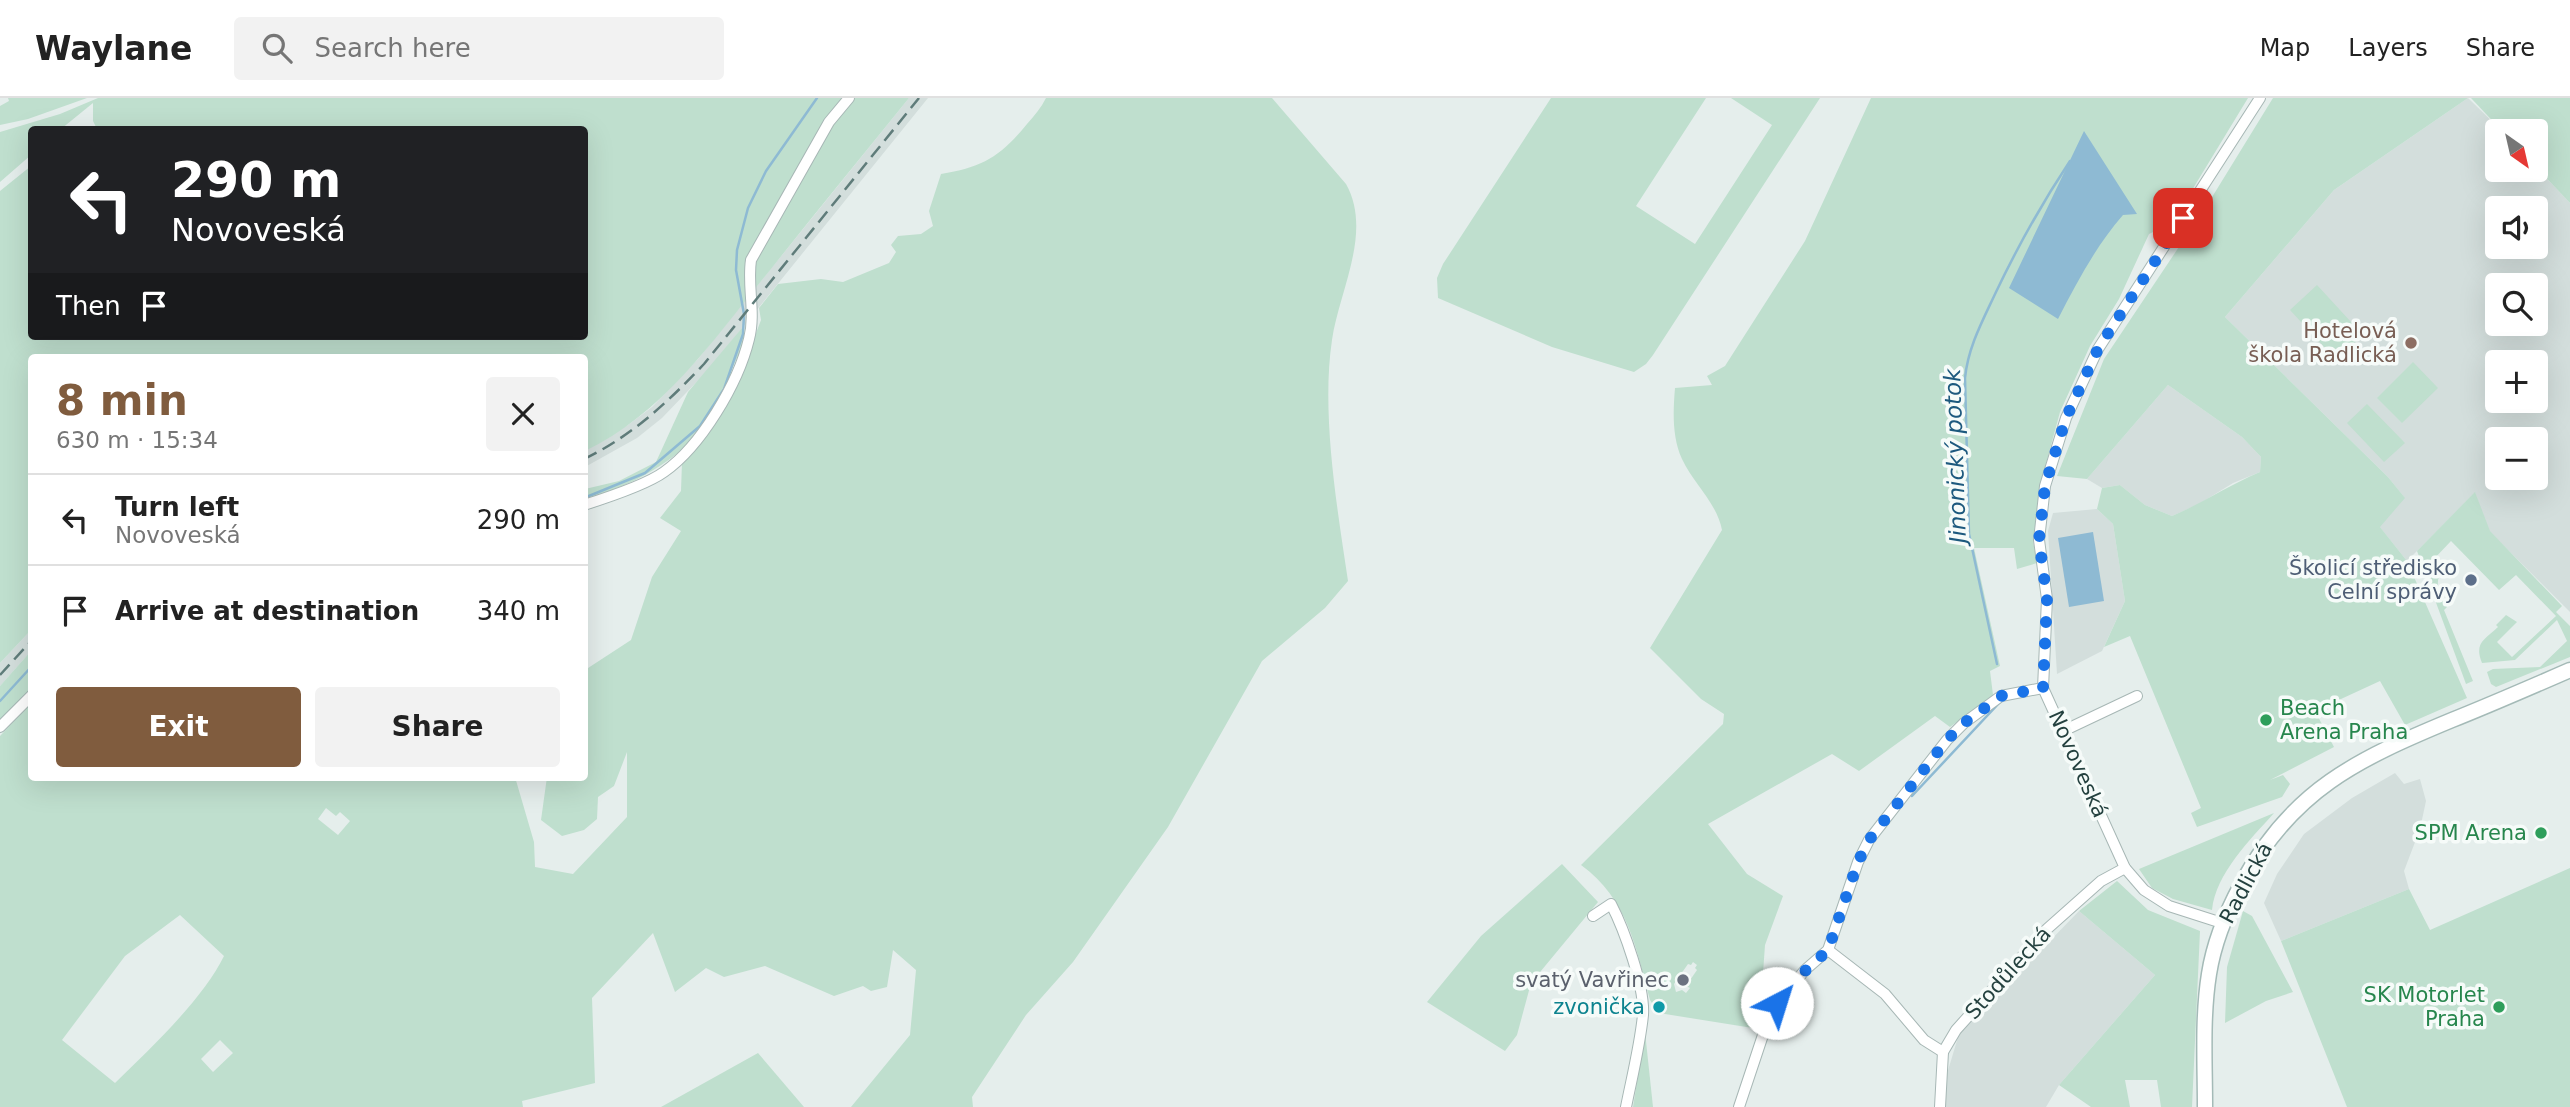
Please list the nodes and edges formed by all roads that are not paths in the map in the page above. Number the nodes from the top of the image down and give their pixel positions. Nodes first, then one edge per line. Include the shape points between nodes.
1 (849, 98) edge
2 (2260, 98) edge
3 (588, 504) edge
4 (2570, 670) edge
5 (2043, 688) junction
6 (2137, 696) dead end
7 (28, 699) edge
8 (0, 727) edge
9 (2063, 731) junction
10 (2125, 868) junction
11 (1593, 916) dead end
12 (2222, 923) junction
13 (1828, 950) junction
14 (1943, 1052) junction
15 (1626, 1107) edge
16 (1739, 1107) edge
17 (1940, 1107) edge
18 (2205, 1107) edge

1 - 3 street via 829,122 751,260 749,340 705,431 662,474
2 - 5 street, Novoveská via 2098,349 2066,418 2045,486 2039,540 2047,599
4 - 12 main road, Radlická via 2398,743 2318,788 2279,826 2255,858
5 - 9 street, Novoveská
5 - 13 street via 2001,696 1947,740 1869,840
6 - 9 street
7 - 8 street
9 - 10 street, Novoveská
10 - 12 street, Novoveská via 2144,890 2169,906
10 - 14 street, Stodůlecká via 2101,881 2047,929 1956,1030
11 - 15 street via 1611,904 1628,945 1643,1012
12 - 18 main road, Radlická via 2208,983
13 - 14 street via 1885,994 1924,1040
13 - 16 street via 1777,1003
14 - 17 street

